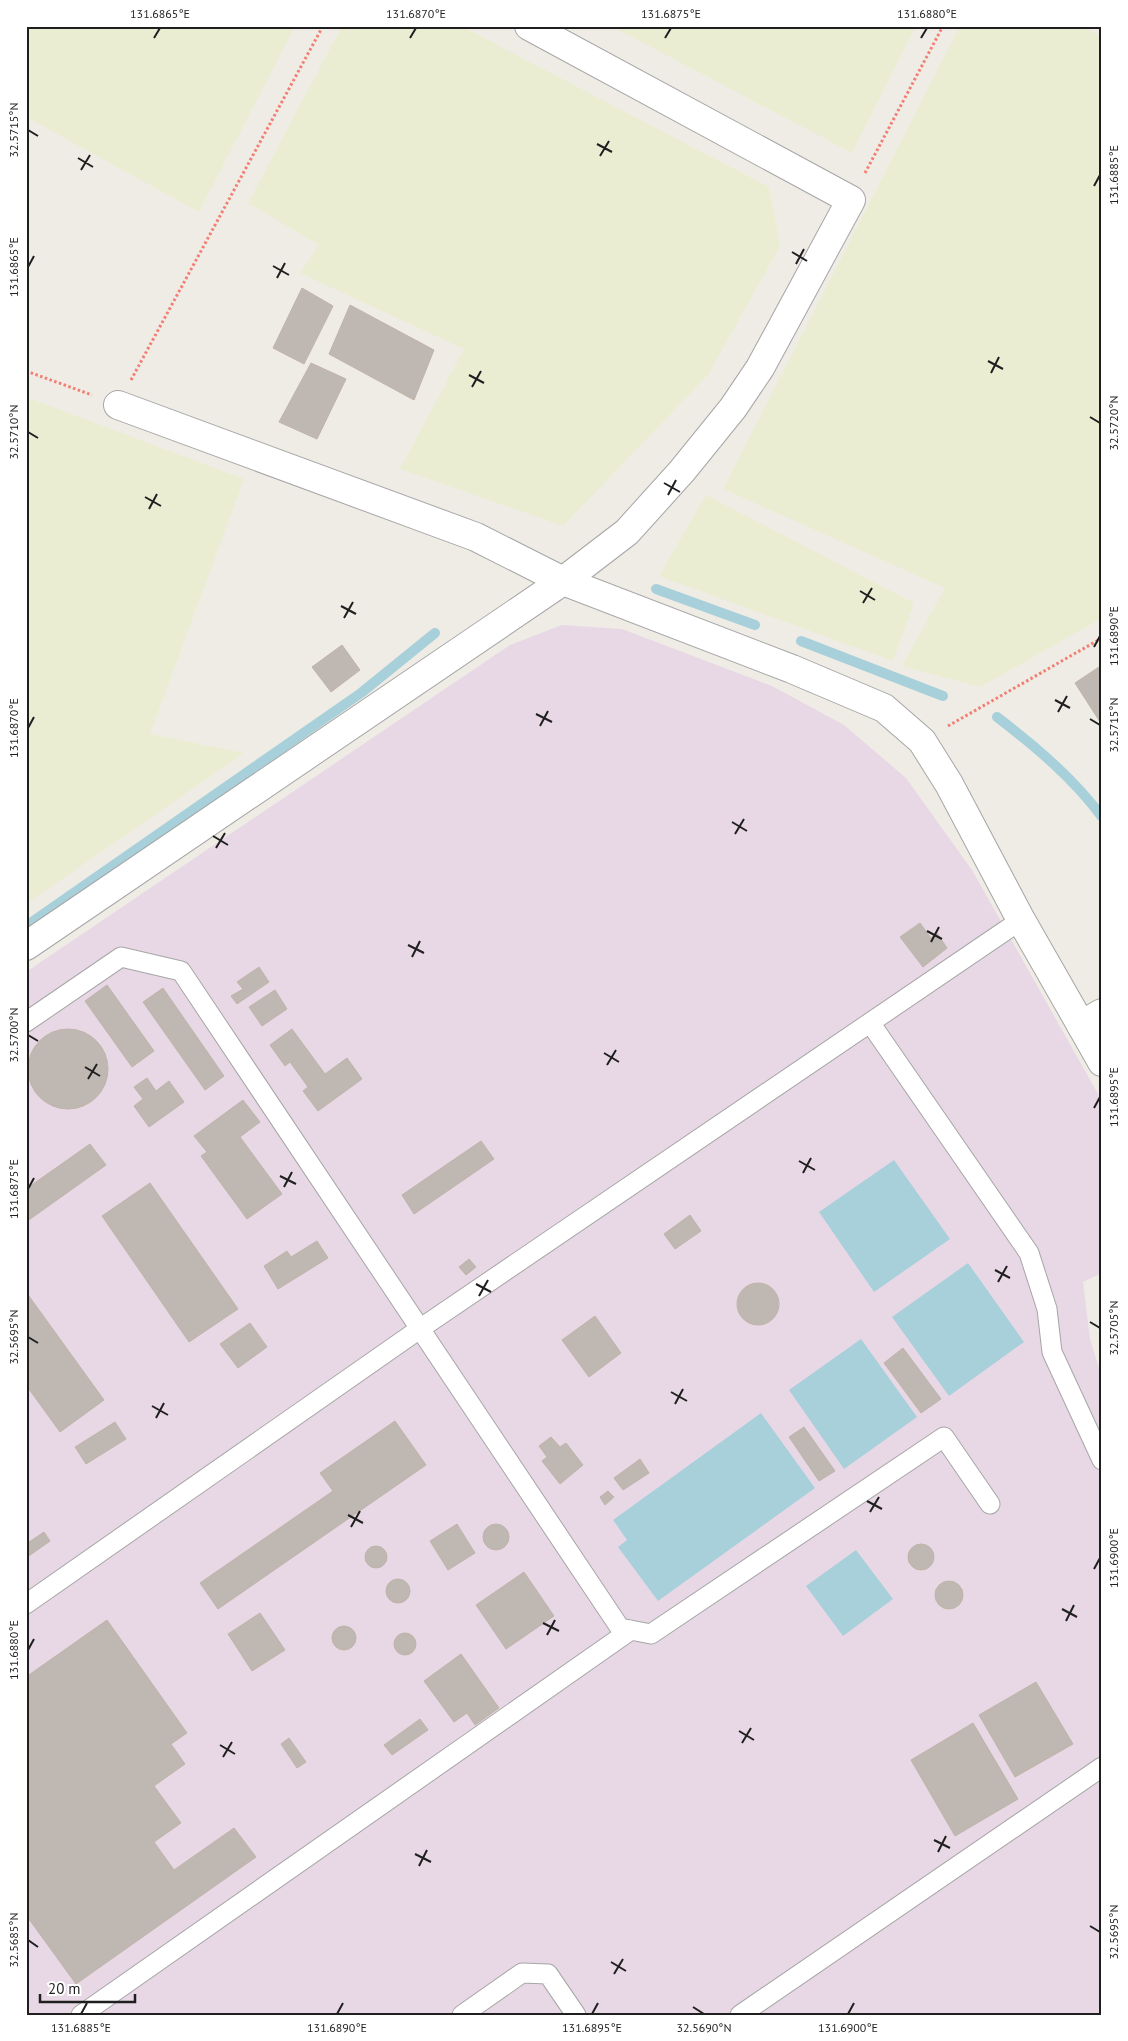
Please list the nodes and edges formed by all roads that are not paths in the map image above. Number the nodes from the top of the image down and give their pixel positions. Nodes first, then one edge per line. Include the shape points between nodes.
1 (529, 26) edge
2 (118, 405) road end
3 (563, 581) junction
4 (1021, 920) junction
5 (26, 946) edge
6 (26, 1022) edge
7 (871, 1024) junction
8 (1095, 1026) edge
9 (1102, 1062) edge
10 (421, 1328) junction
11 (1102, 1460) edge
12 (990, 1504) dead end
13 (26, 1604) edge
14 (631, 1630) junction
15 (1102, 1767) edge
16 (81, 2015) edge
17 (462, 2015) edge
18 (576, 2015) edge
19 (740, 2015) edge

1 - 3 street via 851,200 760,368 733,408 627,532
2 - 3 street via 476,537
3 - 4 street via 884,708 922,741 949,784
3 - 5 street
4 - 7 lane
4 - 8 street
6 - 10 lane via 121,958 181,971
7 - 10 lane
7 - 11 lane via 1029,1253 1047,1309 1052,1352
8 - 9 street
10 - 13 lane
10 - 14 lane via 620,1628
12 - 14 lane via 944,1437 651,1634
14 - 16 lane
15 - 19 lane
17 - 18 lane via 522,1973 548,1974

